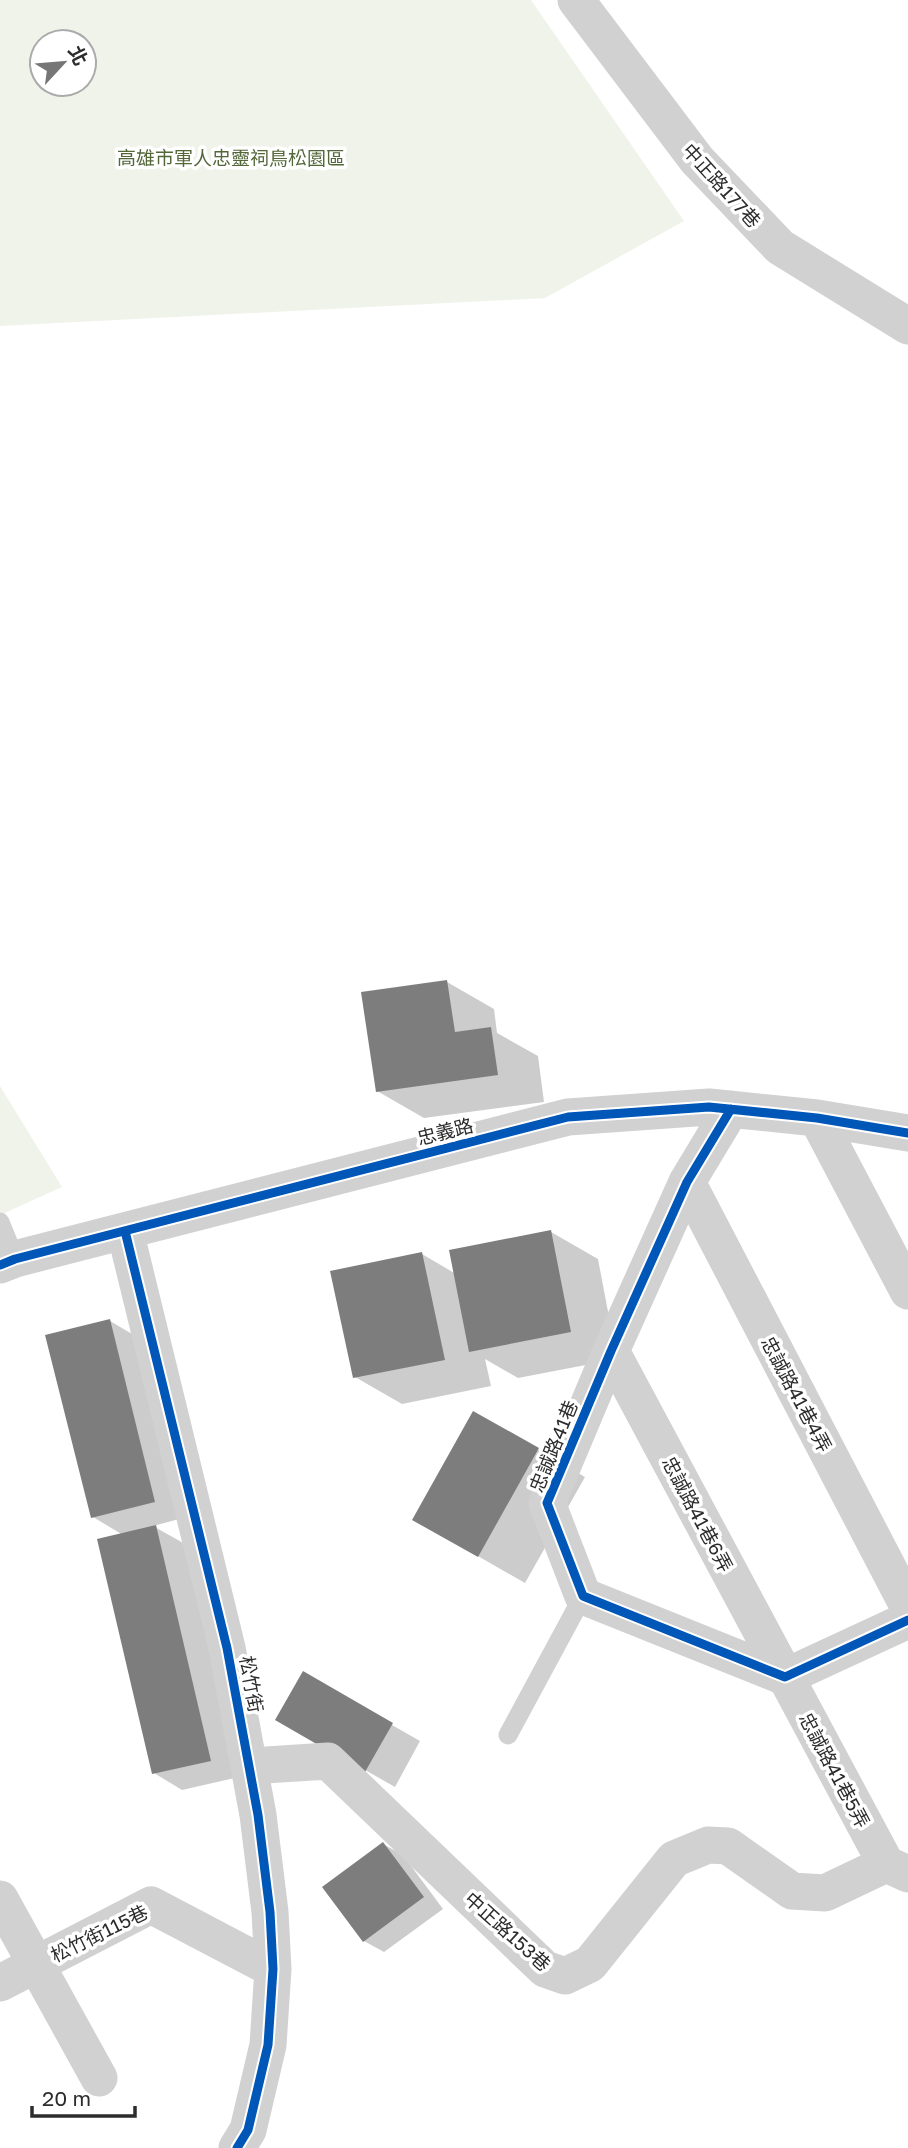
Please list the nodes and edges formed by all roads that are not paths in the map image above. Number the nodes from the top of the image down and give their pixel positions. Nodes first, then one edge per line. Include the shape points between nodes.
1 (576, 0) edge
2 (908, 326) edge
3 (731, 1108) junction
4 (817, 1118) junction
5 (908, 1133) edge
6 (687, 1182) junction
7 (0, 1222) edge
8 (125, 1231) junction
9 (7, 1262) edge
10 (908, 1291) edge
11 (611, 1351) junction
12 (583, 1596) junction
13 (908, 1606) edge
14 (908, 1620) edge
15 (785, 1677) junction
16 (508, 1735) dead end
17 (249, 1766) junction
18 (897, 1869) edge
19 (0, 1899) edge
20 (36, 1964) junction
21 (273, 1969) junction
22 (0, 1983) edge
23 (99, 2078) dead end
24 (237, 2148) edge

1 - 2 street, 中正路177巷 via 697,160 779,247
3 - 4 street, 忠義路
3 - 6 street, 忠誠路41巷
3 - 8 street, 忠義路 via 569,1117
4 - 5 street, 忠義路
4 - 10 street
6 - 11 street, 忠誠路41巷
6 - 13 street, 忠誠路41巷4弄
7 - 9 lane
8 - 9 street, 忠義路
8 - 17 street, 松竹街 via 227,1648
11 - 12 street, 忠誠路41巷 via 547,1503
11 - 15 street, 忠誠路41巷6弄
12 - 15 street
12 - 16 lane
14 - 15 street
15 - 18 street, 忠誠路41巷5弄
17 - 18 street, 中正路153巷 via 328,1761 545,1969 565,1976 590,1964 674,1859 709,1845 728,1846 792,1891 825,1893
17 - 21 street, 松竹街 via 270,1912
19 - 20 street, 松竹街115巷
20 - 21 street, 松竹街115巷 via 151,1905
20 - 22 street, 松竹街115巷
20 - 23 street, 松竹街115巷
21 - 24 street, 松竹街 via 268,2045 248,2130

